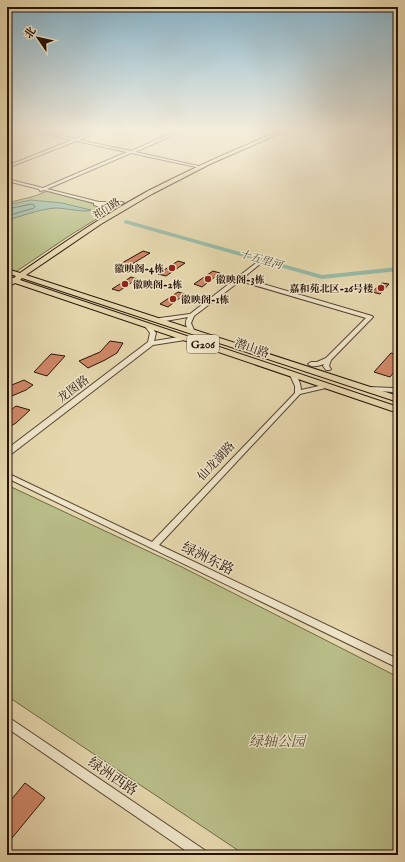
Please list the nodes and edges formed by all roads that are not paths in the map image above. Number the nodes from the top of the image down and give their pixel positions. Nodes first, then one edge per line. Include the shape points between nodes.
1 (88, 169) edge
2 (193, 169) edge
3 (194, 169) edge
4 (7, 180) edge
5 (41, 189) junction
6 (122, 203) junction
7 (106, 213) junction
8 (258, 264) dead end
9 (13, 276) edge
10 (240, 279) junction
11 (7, 286) edge
12 (192, 315) junction
13 (160, 320) junction
14 (147, 325) junction
15 (191, 330) junction
16 (185, 338) junction
17 (152, 343) junction
18 (328, 359) junction
19 (311, 364) dead end
20 (328, 369) dead end
21 (293, 374) junction
22 (328, 386) junction
23 (369, 389) junction
24 (298, 392) junction
25 (398, 392) edge
26 (398, 399) edge
27 (398, 410) edge
28 (7, 454) edge
29 (7, 475) edge
30 (153, 546) junction
31 (398, 664) edge
32 (7, 722) edge
33 (202, 855) edge

1 - 5 street
2 - 6 main road, 祁门路
3 - 9 main road, 祁门路 via 131,203
4 - 5 street
5 - 6 street via 99,204
5 - 7 street via 99,205
6 - 7 main road, 祁门路
7 - 9 main road, 祁门路
8 - 10 street
9 - 11 main road, 祁门路
9 - 13 main road, 潜山路 / G206
9 - 14 main road, 潜山路 / G206
10 - 12 street
10 - 18 street via 370,317
12 - 13 street
12 - 15 street via 187,321
13 - 15 main road, 潜山路 / G206
14 - 16 main road, 潜山路 / G206
14 - 17 street via 153,333
15 - 23 main road, 潜山路 / G206
16 - 17 street
16 - 21 main road, 潜山路 / G206
17 - 28 street, 龙图路
18 - 19 street
18 - 20 street
21 - 22 main road, 潜山路 / G206
21 - 24 street
22 - 24 street
22 - 27 main road, 潜山路 / G206
23 - 25 street
23 - 26 main road, 潜山路 / G206
24 - 30 street, 仙龙湖路
29 - 30 street, 绿洲东路
30 - 31 street, 绿洲东路
32 - 33 street, 绿洲西路

